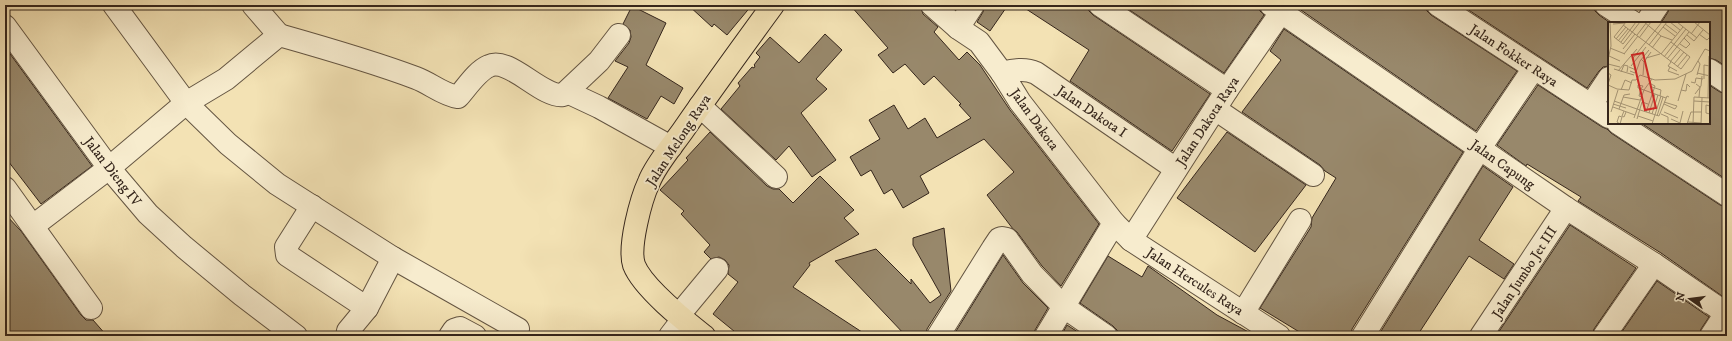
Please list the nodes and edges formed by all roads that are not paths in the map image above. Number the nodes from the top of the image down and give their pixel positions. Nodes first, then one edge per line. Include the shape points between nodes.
1 (114, 5) edge
2 (253, 5) edge
3 (773, 5) edge
4 (932, 5) edge
5 (973, 5) edge
6 (1100, 5) edge
7 (1438, 5) edge
8 (1606, 5) edge
9 (1658, 5) edge
10 (1279, 8) edge
11 (1632, 22) edge
12 (1647, 22) edge
13 (5, 26) edge
14 (958, 28) junction
15 (619, 34) dead end
16 (279, 35) junction
17 (1534, 68) junction
18 (1710, 71) edge
19 (1002, 73) junction
20 (1608, 80) edge
21 (1727, 82) edge
22 (1226, 90) junction
23 (567, 92) junction
24 (186, 103) junction
25 (1591, 105) junction
26 (700, 106) junction
27 (1215, 109) junction
28 (1608, 116) edge
29 (1620, 124) edge
30 (671, 147) junction
31 (1480, 148) junction
32 (109, 168) junction
33 (1176, 169) junction
34 (1313, 175) dead end
35 (776, 177) dead end
36 (5, 188) edge
37 (1727, 195) edge
38 (312, 206) junction
39 (1566, 208) junction
40 (1300, 220) dead end
41 (1114, 223) junction
42 (33, 226) junction
43 (1131, 240) junction
44 (393, 258) junction
45 (1654, 264) junction
46 (717, 269) dead end
47 (1064, 307) junction
48 (91, 308) dead end
49 (367, 308) junction
50 (1243, 313) junction
51 (1726, 314) edge
52 (682, 315) edge
53 (518, 329) dead end
54 (296, 336) edge
55 (347, 336) edge
56 (450, 336) edge
57 (475, 336) edge
58 (704, 336) edge
59 (938, 336) edge
60 (1046, 336) edge
61 (1106, 336) edge
62 (1279, 336) edge
63 (1363, 336) edge
64 (1481, 336) edge
65 (1604, 336) edge
66 (1711, 336) edge

1 - 24 street
2 - 16 street
3 - 26 main road, Jalan Melong Raya
4 - 14 street, Jalan Dakota
5 - 14 street
6 - 22 street
7 - 17 street, Jalan Fokker Raya
8 - 11 street
9 - 12 street
10 - 22 street, Jalan Dakota Raya
10 - 31 street, Jalan Capung
13 - 32 street, Jalan Dieng IV
14 - 19 street, Jalan Dakota via 979,42
15 - 23 street via 599,61
16 - 23 street via 360,58 458,97 490,65 500,65 558,96
16 - 24 street via 226,79
17 - 25 street, Jalan Fokker Raya
17 - 31 street
18 - 21 street
19 - 33 street, Jalan Dakota I via 1030,70
19 - 41 street, Jalan Dakota via 1020,102
20 - 25 street
22 - 27 street, Jalan Dakota Raya
23 - 30 street
24 - 32 street
24 - 38 street via 228,144 277,184
25 - 28 street, Jalan Fokker Raya
26 - 30 main road, Jalan Melong Raya
26 - 35 street
27 - 33 street, Jalan Dakota Raya
27 - 34 street
29 - 37 street
30 - 52 main road, Jalan Melong Raya via 649,181 642,200 633,256 640,276
31 - 39 street, Jalan Capung
31 - 63 street
32 - 42 street
32 - 54 street, Jalan Dieng IV via 148,214 184,247
33 - 43 street, Jalan Dakota Raya
36 - 42 street
38 - 44 street
38 - 49 street via 286,247 287,254
39 - 45 street, Jalan Capung
39 - 64 street, Jalan Jumbo Jet III
40 - 50 street
41 - 43 street, Jalan Dakota
41 - 47 street
42 - 48 street
43 - 50 street, Jalan Hercules Raya
44 - 49 street
44 - 53 street
45 - 51 street, Jalan Capung
45 - 65 street
46 - 52 street
47 - 59 street via 1032,274 1007,239 1002,238 993,248
47 - 60 street
47 - 61 street
49 - 55 street via 348,331
50 - 62 street, Jalan Hercules Raya
51 - 66 street
52 - 58 main road, Jalan Melong Raya
56 - 57 street via 454,330 460,328

